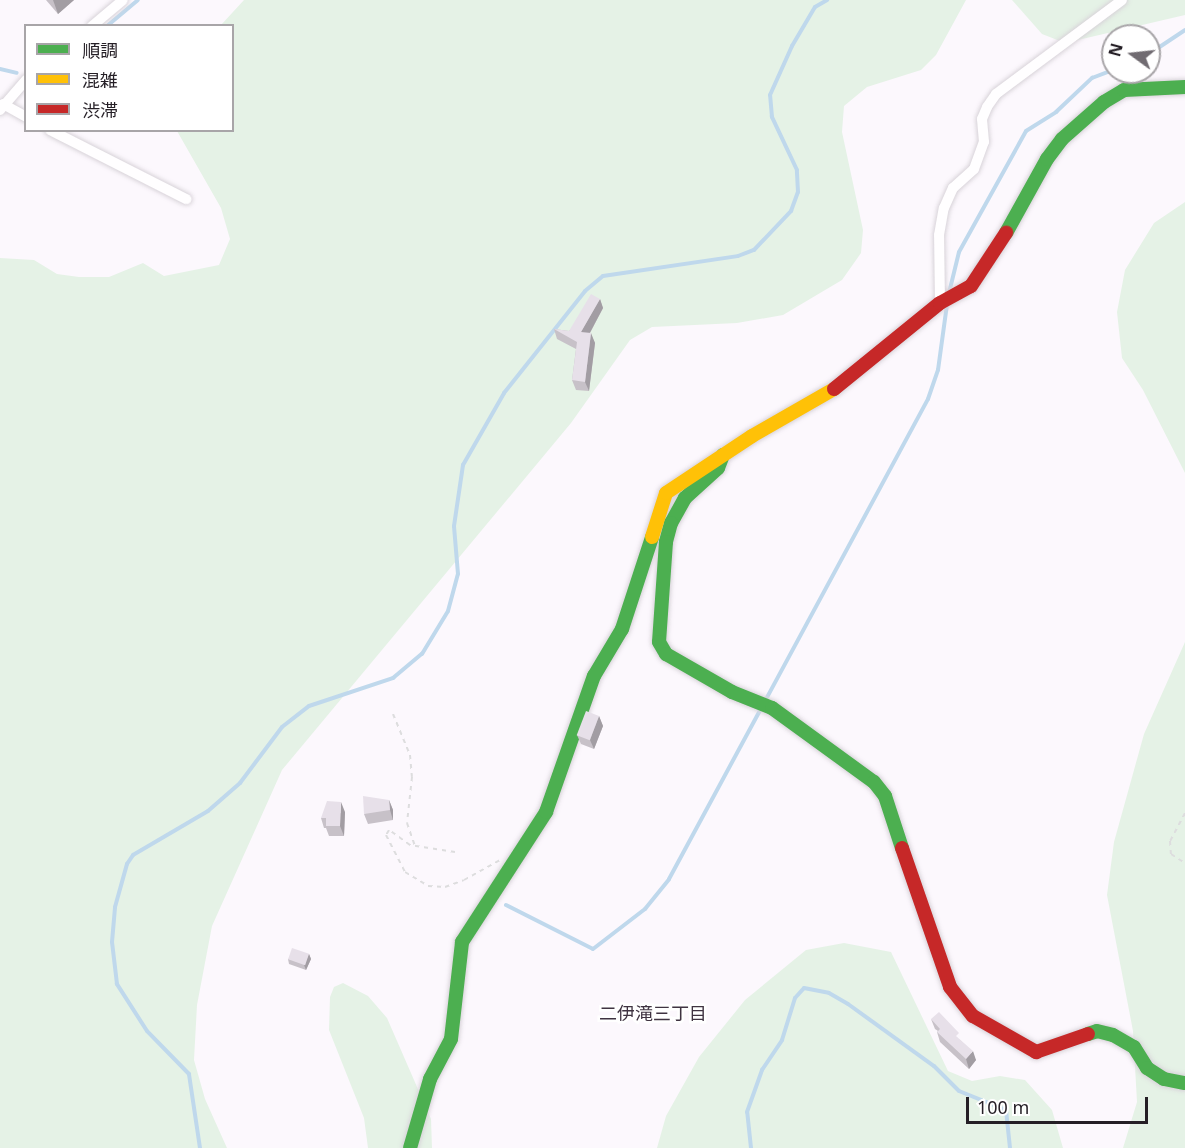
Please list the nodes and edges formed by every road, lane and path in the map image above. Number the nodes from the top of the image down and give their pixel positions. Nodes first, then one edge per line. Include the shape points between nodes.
1 (123, 0) edge
2 (1122, 0) edge
3 (94, 24) edge
4 (24, 82) edge
5 (1185, 87) edge
6 (2, 107) edge
7 (24, 116) edge
8 (54, 132) edge
9 (186, 199) dead end
10 (947, 300) junction
11 (723, 455) junction
12 (393, 714) dead end
13 (1185, 813) edge
14 (416, 846) junction
15 (454, 852) dead end
16 (504, 855) dead end
17 (1185, 863) edge
18 (1185, 1083) edge
19 (410, 1148) edge

1 - 3 street
2 - 10 street via 996,94 987,107 982,119 984,142 974,169 953,188 944,208 939,235
4 - 6 street
5 - 10 street via 1124,90 1062,139 987,266
6 - 7 street
8 - 9 street
10 - 11 street via 826,394
11 - 18 street via 718,468 685,498 671,524 666,542 659,642 666,654 732,692 772,708 880,789 937,956 950,987 973,1016 1036,1052 1097,1031 1113,1035 1134,1047 1147,1068 1164,1079
11 - 19 street via 666,493 661,501 622,629 594,676 546,812 462,942 451,1039 430,1079
12 - 14 path via 410,756 412,777 406,823
13 - 17 path via 1170,841 1171,854
14 - 15 path
14 - 16 path via 404,842 396,832 389,830 386,835 405,872 428,886 445,887 464,880 489,869

